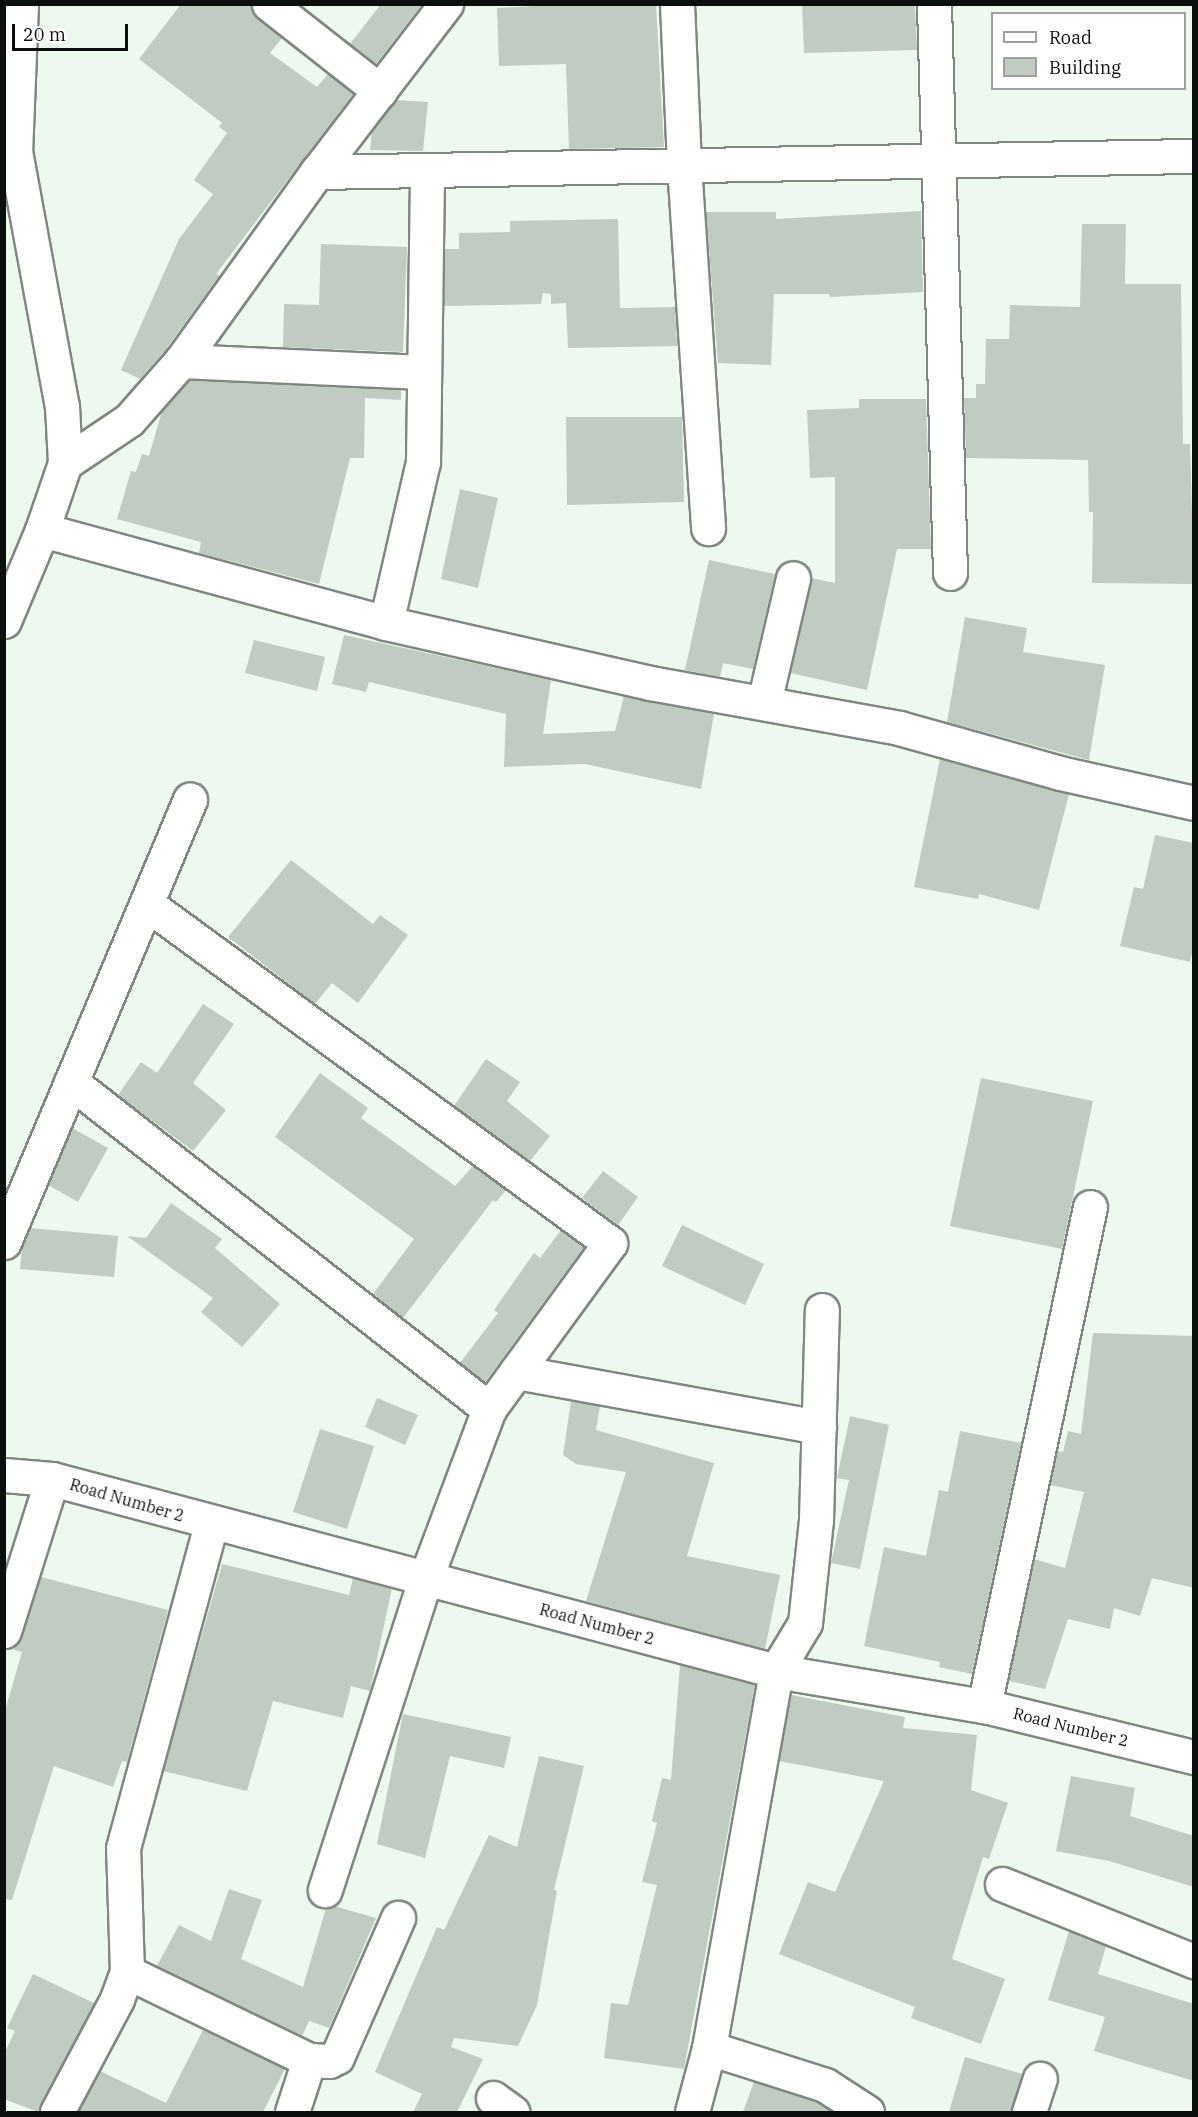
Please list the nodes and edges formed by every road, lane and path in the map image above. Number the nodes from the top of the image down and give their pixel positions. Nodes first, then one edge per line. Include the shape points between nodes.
1 (21, 4) edge
2 (269, 4) edge
3 (447, 4) edge
4 (677, 4) edge
5 (934, 4) edge
6 (380, 91) junction
7 (1194, 156) edge
8 (940, 161) junction
9 (684, 165) junction
10 (427, 170) junction
11 (317, 172) junction
12 (181, 361) junction
13 (423, 372) junction
14 (65, 463) junction
15 (708, 528) dead end
16 (42, 530) junction
17 (951, 573) dead end
18 (793, 578) dead end
19 (4, 621) edge
20 (386, 623) junction
21 (764, 703) junction
22 (190, 800) dead end
23 (1194, 803) edge
24 (147, 904) junction
25 (72, 1082) junction
26 (1090, 1207) dead end
27 (4, 1242) edge
28 (822, 1310) dead end
29 (516, 1372) junction
30 (489, 1409) junction
31 (819, 1427) junction
32 (4, 1475) edge
33 (52, 1479) junction
34 (211, 1524) junction
35 (425, 1580) junction
36 (4, 1631) edge
37 (776, 1671) junction
38 (984, 1706) junction
39 (1194, 1757) edge
40 (1002, 1884) dead end
41 (325, 1890) dead end
42 (398, 1918) dead end
43 (1194, 1961) edge
44 (127, 1972) junction
45 (710, 2048) junction
46 (309, 2060) junction
47 (1040, 2079) dead end
48 (57, 2112) edge
49 (292, 2112) edge
50 (692, 2112) edge
51 (867, 2112) edge
52 (1029, 2112) edge

1 - 14 street via 15,151 62,406
2 - 6 street
3 - 6 street
4 - 9 street
5 - 8 street
6 - 11 street
7 - 8 street
8 - 9 street
8 - 17 street
9 - 10 street
9 - 15 street
10 - 11 street
10 - 13 street
11 - 12 street
12 - 13 street
12 - 14 street via 129,420
13 - 20 street via 423,462
14 - 16 street
16 - 19 street
16 - 20 street
18 - 21 street
20 - 21 street via 650,683
21 - 23 street via 899,728 1060,773
22 - 24 street
24 - 25 street
24 - 29 street via 610,1243
25 - 27 street
25 - 30 street
26 - 38 street
28 - 31 street
29 - 30 street
29 - 31 street
30 - 35 street
31 - 37 street via 816,1520 805,1623
32 - 33 street, Road Number 2
33 - 34 street, Road Number 2
33 - 36 street
34 - 35 street, Road Number 2
34 - 44 street via 123,1848
35 - 37 street, Road Number 2
35 - 41 street
37 - 38 street, Road Number 2
37 - 45 street
38 - 39 street, Road Number 2
40 - 43 street
42 - 46 street via 337,2057 328,2061
44 - 46 street
44 - 48 street via 117,1999
45 - 50 street
45 - 51 street via 825,2085
46 - 49 street
47 - 52 street

